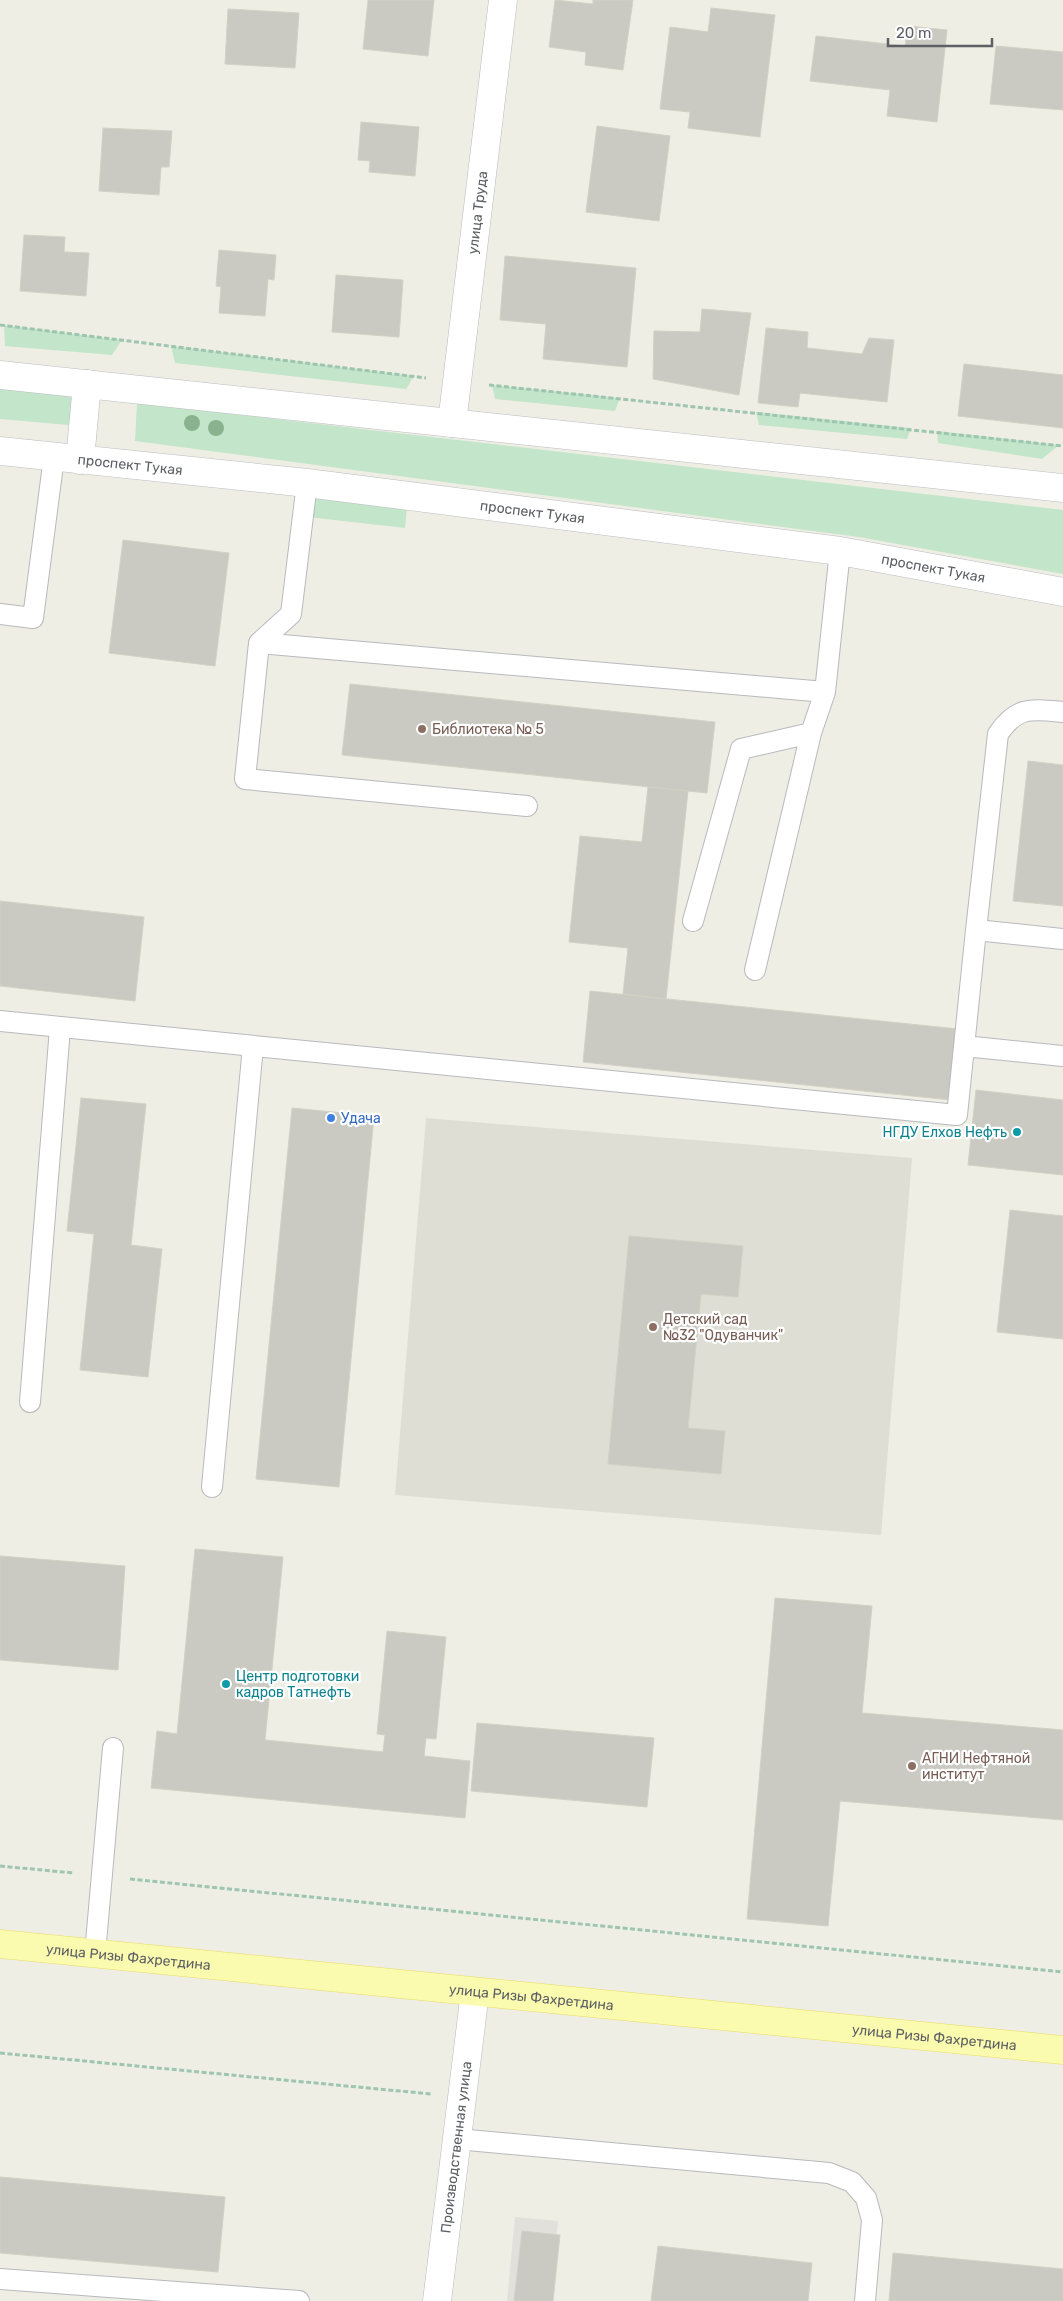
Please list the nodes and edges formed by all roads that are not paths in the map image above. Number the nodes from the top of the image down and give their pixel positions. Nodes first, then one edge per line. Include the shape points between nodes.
1 (503, 0) edge
2 (0, 375) edge
3 (87, 384) junction
4 (452, 423) junction
5 (0, 451) edge
6 (67, 458) junction
7 (307, 484) junction
8 (1063, 488) edge
9 (840, 551) junction
10 (1063, 592) edge
11 (0, 614) edge
12 (259, 643) junction
13 (825, 692) junction
14 (1063, 712) edge
15 (811, 733) junction
16 (527, 806) dead end
17 (693, 921) dead end
18 (976, 930) junction
19 (1063, 939) edge
20 (754, 970) dead end
21 (0, 1021) edge
22 (60, 1028) junction
23 (253, 1046) junction
24 (964, 1046) junction
25 (1063, 1056) edge
26 (30, 1402) dead end
27 (212, 1487) dead end
28 (114, 1748) dead end
29 (0, 1944) edge
30 (95, 1954) junction
31 (475, 1992) junction
32 (1063, 2050) edge
33 (457, 2139) junction
34 (0, 2279) edge
35 (299, 2301) edge
36 (438, 2301) edge
37 (866, 2301) edge

1 - 4 main road, улица Труда
2 - 3 main road
3 - 4 main road
3 - 6 main road
4 - 8 main road
5 - 6 main road, проспект Тукая
6 - 7 main road, проспект Тукая
6 - 11 lane via 33,618
7 - 9 main road, проспект Тукая
7 - 12 lane via 291,614
9 - 10 main road, проспект Тукая
9 - 13 lane
12 - 13 lane
12 - 16 lane via 245,779
13 - 15 lane
14 - 18 lane via 1021,711 1008,719 998,734
15 - 17 lane via 741,750
15 - 20 lane
18 - 19 lane
18 - 24 lane
21 - 22 lane
22 - 23 lane
22 - 26 lane
23 - 24 lane via 957,1115
23 - 27 lane
24 - 25 lane
28 - 30 lane
29 - 30 main road, улица Ризы Фахретдина
30 - 31 main road, улица Ризы Фахретдина
31 - 32 main road, улица Ризы Фахретдина
31 - 33 main road, Производственная улица
33 - 36 main road, Производственная улица
33 - 37 lane via 829,2173 852,2182 866,2198 872,2220
34 - 35 lane

